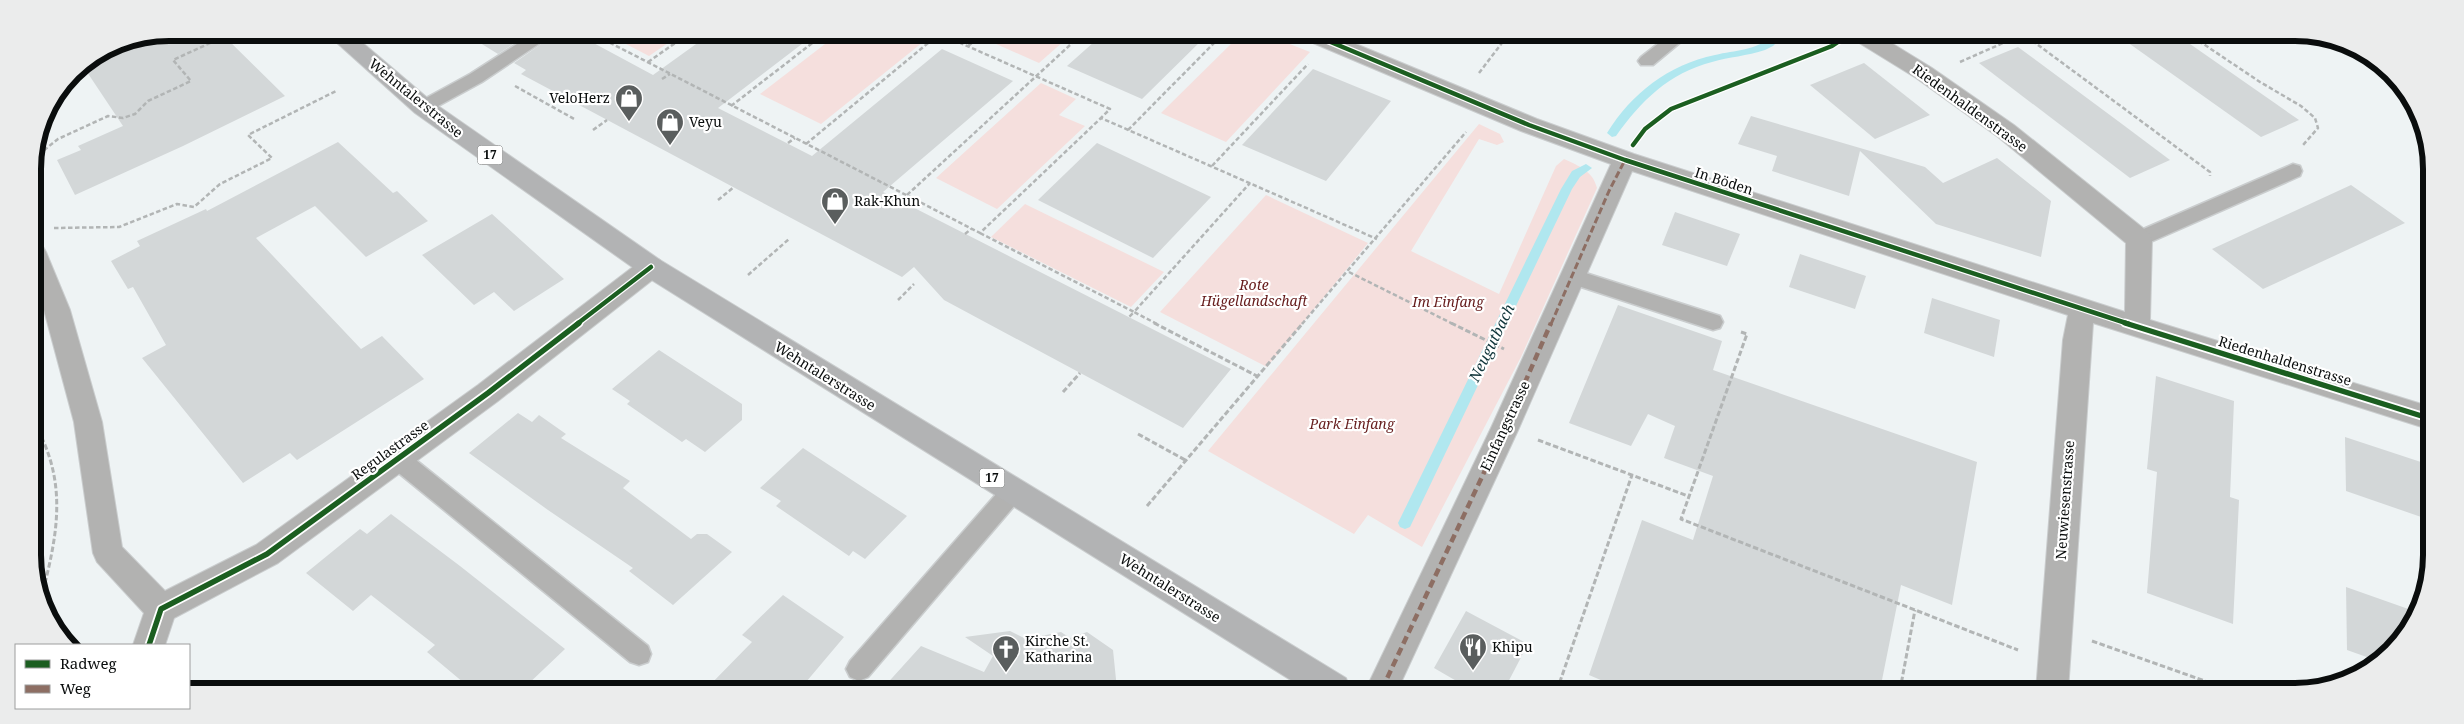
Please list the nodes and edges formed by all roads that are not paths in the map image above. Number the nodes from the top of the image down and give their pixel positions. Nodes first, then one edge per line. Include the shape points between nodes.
1 (1329, 41) edge
2 (1671, 41) edge
3 (1872, 41) edge
4 (347, 42) edge
5 (534, 42) edge
6 (1647, 61) dead end
7 (423, 108) junction
8 (1625, 160) junction
9 (2293, 172) road end
10 (2139, 238) junction
11 (651, 267) junction
12 (42, 273) edge
13 (1573, 276) junction
14 (2082, 309) junction
15 (1713, 322) road end
16 (2136, 326) junction
17 (2423, 416) edge
18 (398, 459) junction
19 (1012, 491) junction
20 (161, 609) junction
21 (149, 644) edge
22 (639, 654) dead end
23 (859, 669) dead end
24 (2053, 677) edge
25 (1323, 682) edge
26 (1385, 682) edge

1 - 8 street, In Böden via 1512,118
2 - 6 lane
3 - 10 street, Riedenhaldenstrasse via 2006,131
4 - 7 main road, Wehntalerstrasse / 17
5 - 7 lane
7 - 11 main road, Wehntalerstrasse / 17
8 - 13 street, Einfangstrasse
8 - 14 street, In Böden
9 - 10 lane
10 - 16 street
11 - 18 street, Regulastrasse
11 - 19 main road, Wehntalerstrasse / 17
12 - 20 street via 57,310 88,422 108,553
13 - 15 lane
13 - 26 street, Einfangstrasse
14 - 16 street, In Böden
14 - 24 street, Neuwiesenstrasse via 2077,340
16 - 17 street, Riedenhaldenstrasse
18 - 20 street, Regulastrasse via 267,554
18 - 22 lane
19 - 23 lane
19 - 25 main road, Wehntalerstrasse / 17
20 - 21 street

